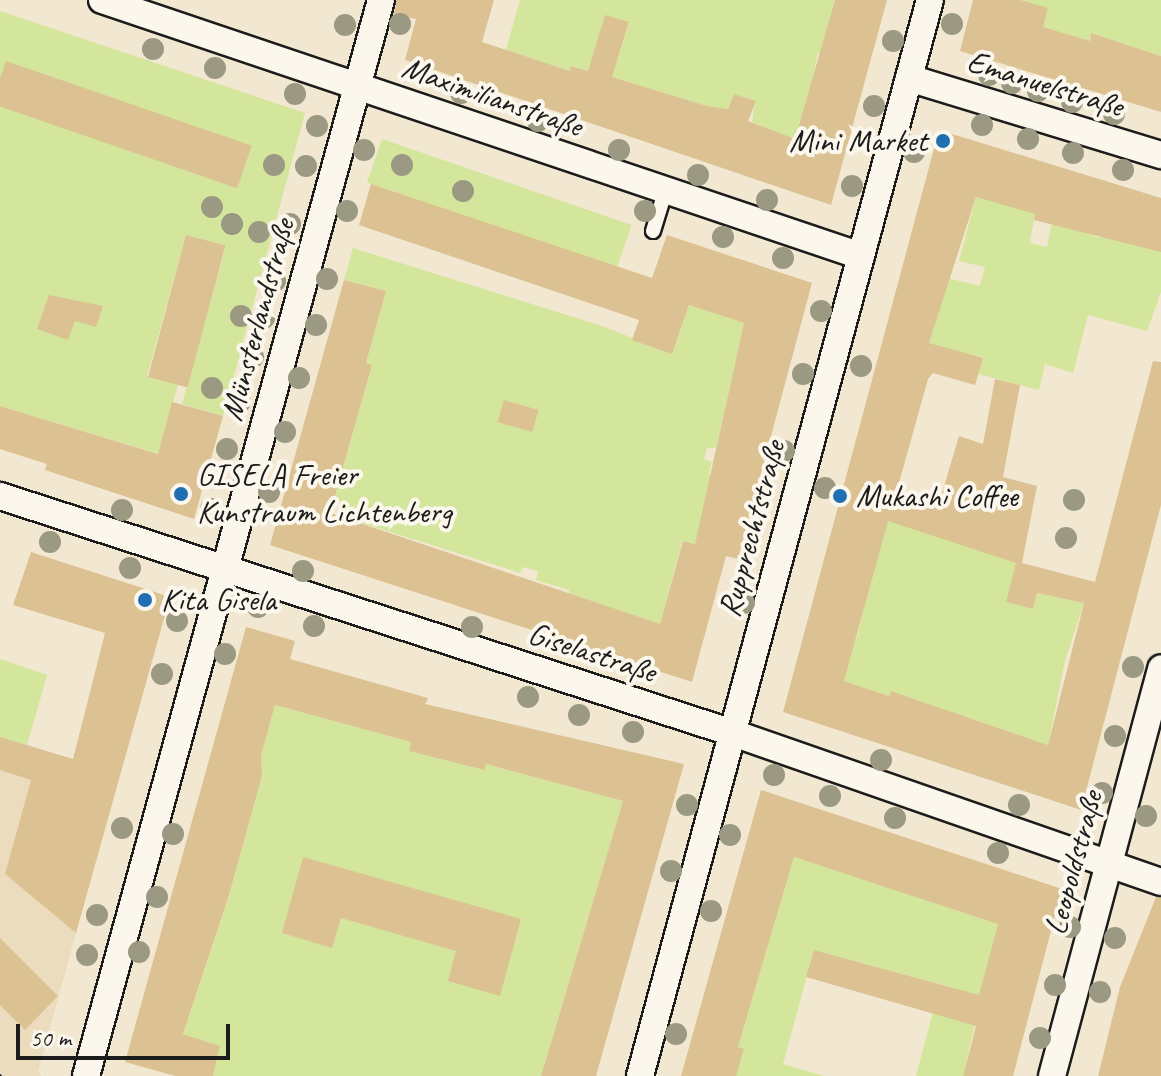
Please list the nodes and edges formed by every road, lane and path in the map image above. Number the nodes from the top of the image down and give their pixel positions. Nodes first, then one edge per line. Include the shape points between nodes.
1 (102, 0) edge
2 (381, 0) edge
3 (930, 0) edge
4 (909, 78) junction
5 (358, 86) junction
6 (1161, 155) edge
7 (665, 192) junction
8 (653, 231) dead end
9 (861, 256) junction
10 (0, 496) edge
11 (224, 570) junction
12 (1161, 668) edge
13 (733, 733) junction
14 (1110, 861) junction
15 (1161, 882) edge
16 (85, 1076) edge
17 (640, 1076) edge
18 (1052, 1076) edge

1 - 5 street, Maximilianstraße
2 - 5 street, Münsterlandstraße
3 - 4 street, Rupprechtstraße
4 - 6 street, Emanuelstraße
4 - 9 street, Rupprechtstraße
5 - 7 street, Maximilianstraße
5 - 11 street, Münsterlandstraße
7 - 8 lane
7 - 9 street, Maximilianstraße
9 - 13 street, Rupprechtstraße
10 - 11 street, Giselastraße
11 - 13 street, Giselastraße
11 - 16 street, Münsterlandstraße
12 - 14 street, Leopoldstraße
13 - 14 street, Giselastraße
13 - 17 street, Rupprechtstraße
14 - 15 street, Giselastraße
14 - 18 street, Leopoldstraße

